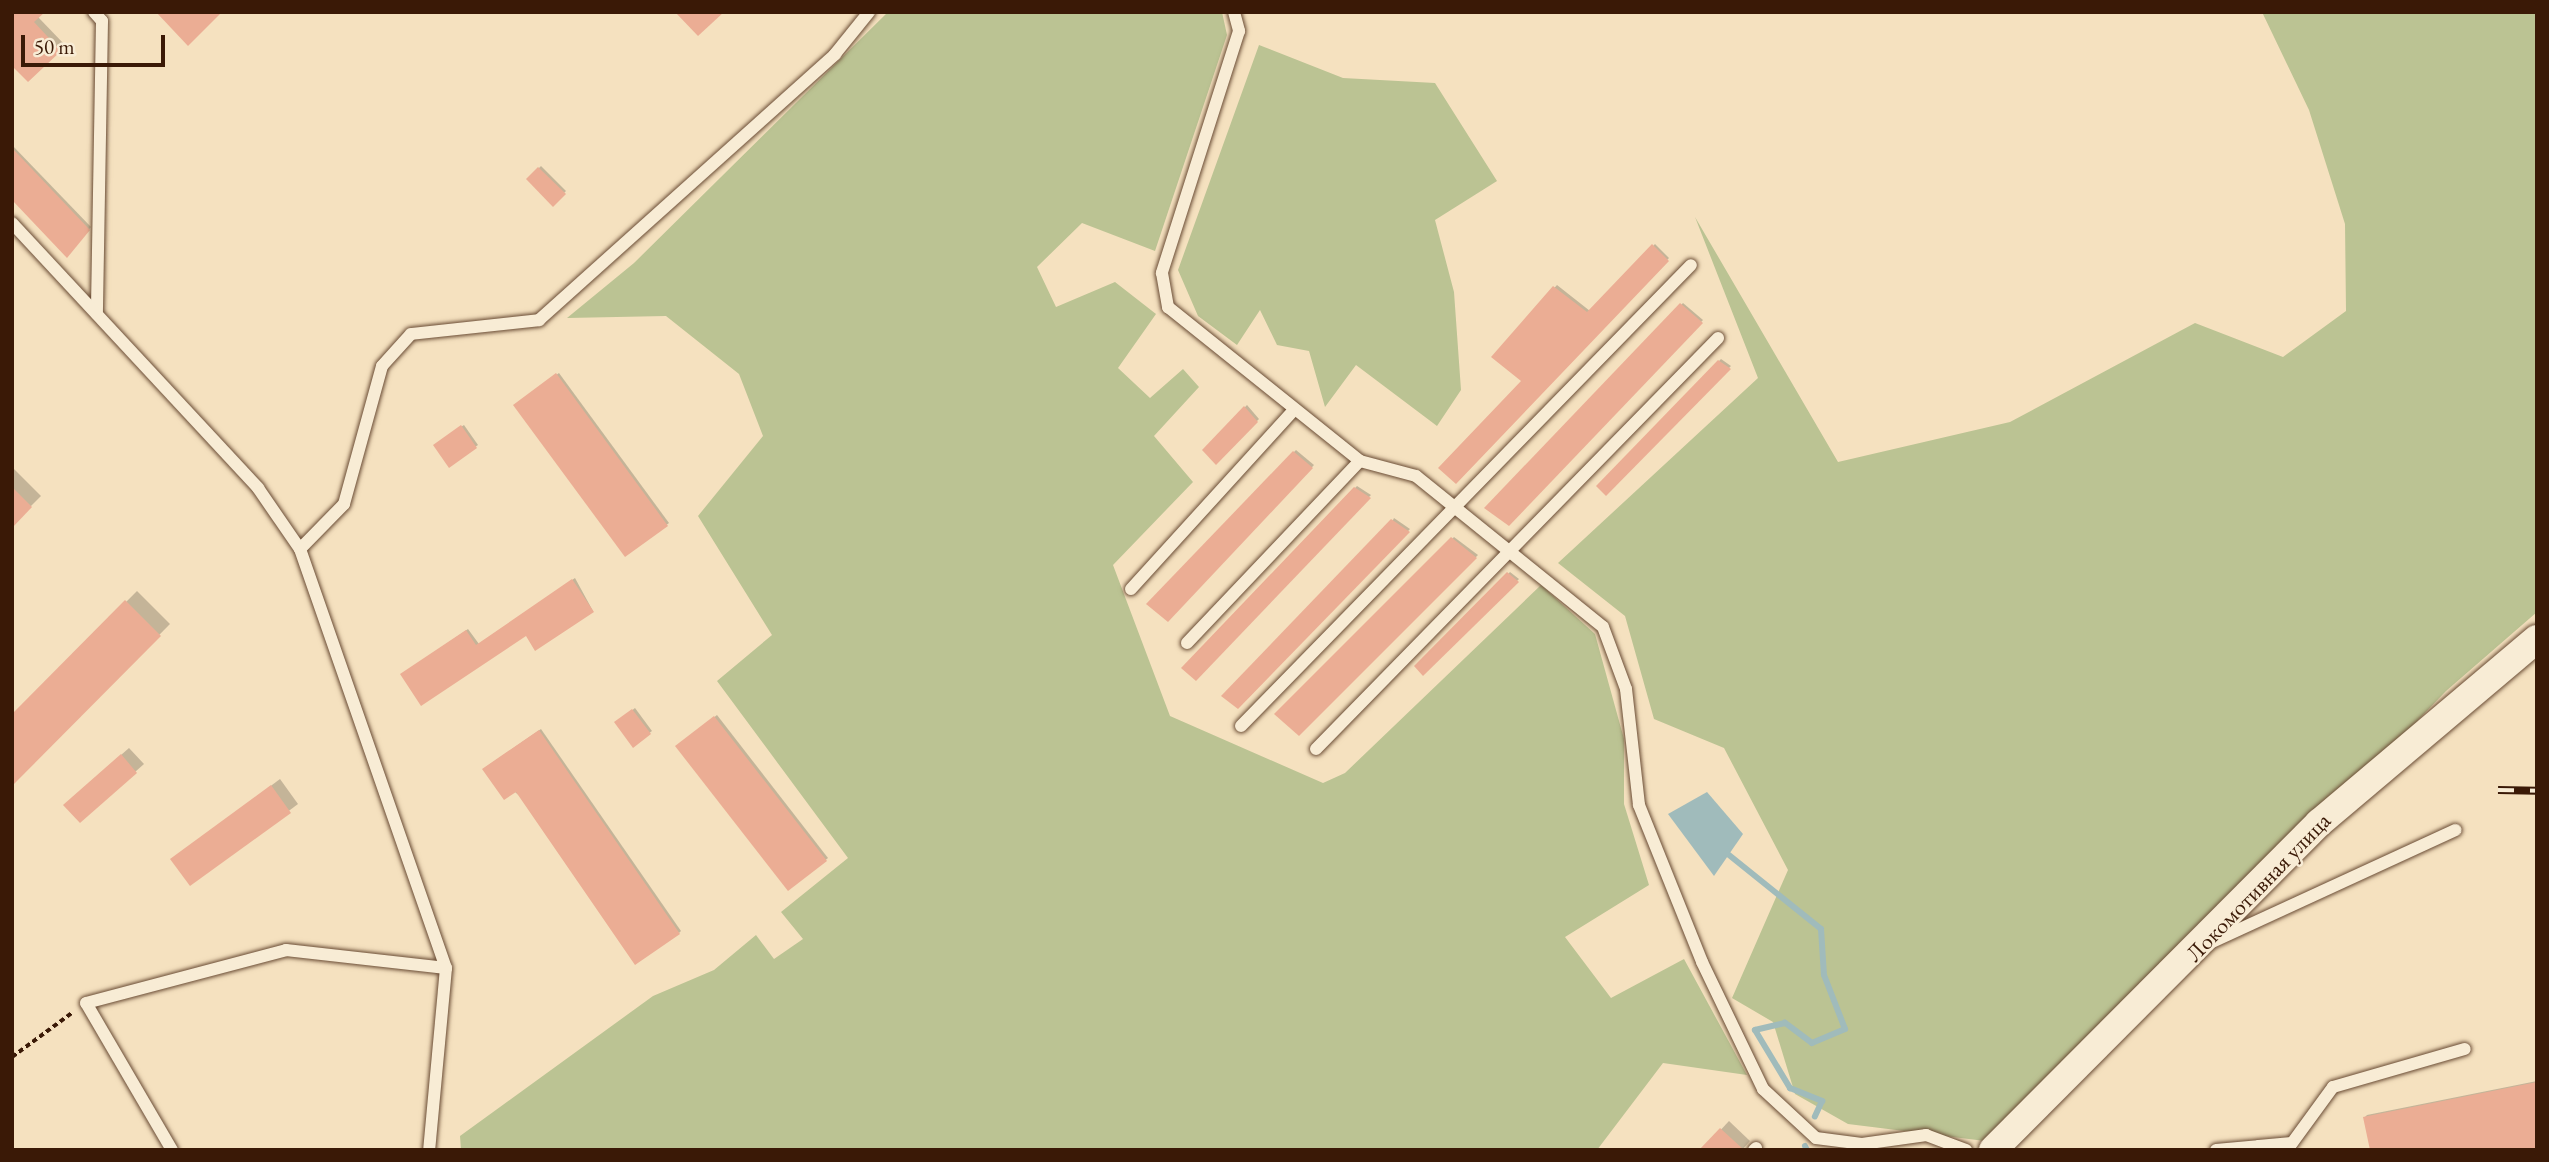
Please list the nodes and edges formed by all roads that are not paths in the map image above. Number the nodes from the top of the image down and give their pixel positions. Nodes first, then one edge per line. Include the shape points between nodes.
1 (94, 12) edge
2 (869, 12) edge
3 (1234, 12) edge
4 (12, 223) edge
5 (1691, 265) dead end
6 (97, 314) junction
7 (1718, 338) dead end
8 (1294, 410) junction
9 (1360, 461) junction
10 (1456, 508) junction
11 (300, 549) junction
12 (1509, 549) junction
13 (1131, 589) dead end
14 (2537, 639) edge
15 (1186, 643) dead end
16 (1241, 726) dead end
17 (1316, 749) dead end
18 (2456, 830) dead end
19 (2199, 948) junction
20 (446, 968) junction
21 (2465, 1049) dead end
22 (2289, 1147) edge
23 (172, 1150) edge
24 (429, 1150) edge
25 (1966, 1150) edge
26 (1993, 1150) edge
27 (2216, 1150) edge

1 - 6 lane via 102,21
2 - 11 lane via 835,54 539,320 411,334 382,366 344,504
3 - 8 lane via 1239,31 1161,273 1168,307
4 - 6 lane
5 - 10 lane
6 - 11 lane via 258,488
7 - 12 lane
8 - 9 lane
8 - 13 lane
9 - 10 lane via 1416,476
9 - 15 lane
10 - 12 lane
10 - 16 lane
11 - 20 lane
12 - 17 lane
12 - 25 lane via 1603,627 1626,689 1639,805 1702,962 1763,1088 1816,1138 1862,1144 1926,1135
14 - 19 street, Локомотивная улица via 2380,768
18 - 19 lane
19 - 26 street, Локомотивная улица
20 - 23 lane via 286,950 86,1003
20 - 24 lane
21 - 22 lane via 2333,1087
22 - 27 lane

